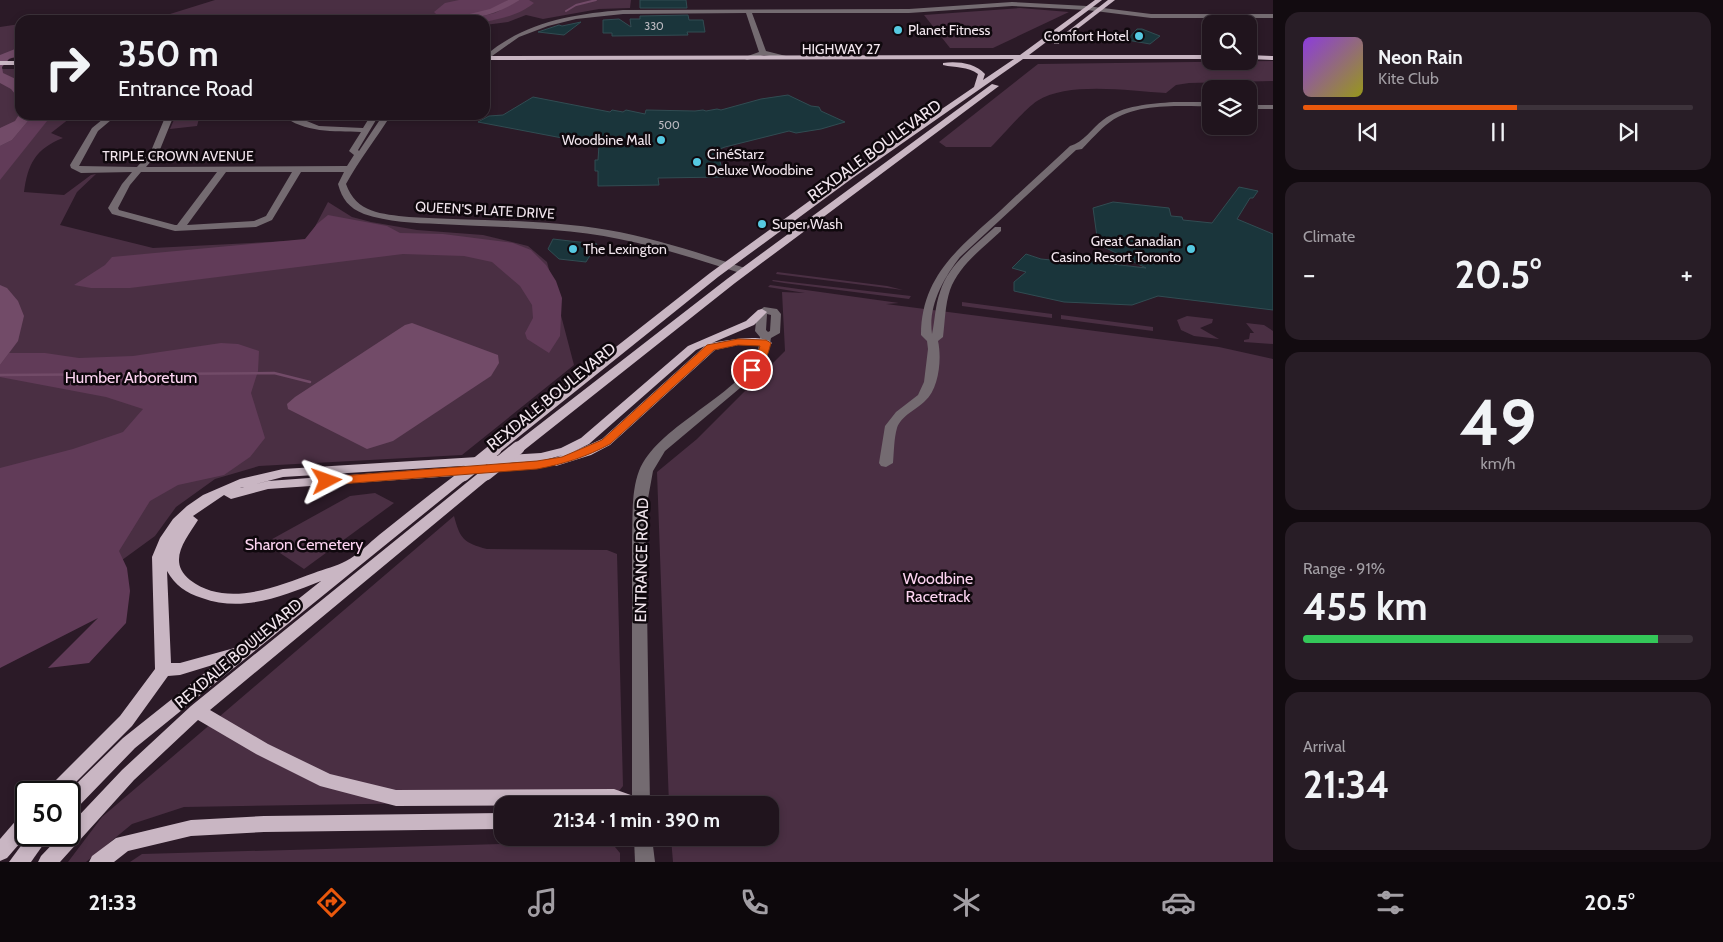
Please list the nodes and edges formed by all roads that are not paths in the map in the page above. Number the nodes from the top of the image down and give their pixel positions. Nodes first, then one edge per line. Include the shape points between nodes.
1 (1098, 0) edge
2 (1112, 0) edge
3 (1087, 8) junction
4 (1099, 10) junction
5 (748, 11) junction
6 (1260, 16) junction
7 (1273, 16) edge
8 (1273, 23) edge
9 (1065, 25) junction
10 (1068, 34) junction
11 (762, 53) junction
12 (931, 56) junction
13 (790, 57) junction
14 (1174, 57) junction
15 (1257, 57) edge
16 (1273, 57) edge
17 (747, 58) junction
18 (1020, 58) junction
19 (1197, 58) junction
20 (1202, 58) edge
21 (490, 59) edge
22 (1033, 60) junction
23 (490, 61) edge
24 (490, 61) edge
25 (910, 62) junction
26 (0, 63) edge
27 (15, 63) edge
28 (1005, 80) dead end
29 (977, 89) junction
30 (1273, 105) edge
31 (1202, 106) edge
32 (1257, 106) edge
33 (107, 120) edge
34 (168, 120) edge
35 (299, 120) edge
36 (372, 120) edge
37 (384, 120) edge
38 (379, 127) junction
39 (366, 128) junction
40 (358, 154) junction
41 (298, 169) junction
42 (138, 170) junction
43 (223, 170) junction
44 (349, 170) junction
45 (180, 228) junction
46 (724, 268) junction
47 (740, 274) junction
48 (762, 312) joint
49 (640, 332) junction
50 (718, 336) junction
51 (656, 338) junction
52 (766, 339) junction
53 (886, 464) dead end
54 (350, 565) junction
55 (245, 649) junction
56 (163, 670) junction
57 (198, 711) junction
58 (66, 781) edge
59 (80, 793) edge
60 (641, 796) edge
61 (494, 798) edge
62 (494, 821) edge
63 (15, 835) edge
64 (32, 846) edge
65 (644, 846) edge
66 (0, 852) edge
67 (19, 862) edge
68 (48, 862) edge
69 (99, 862) edge
70 (645, 862) edge

1 - 3 main road, REXDALE BOULEVARD
2 - 4 main road
3 - 4 street
3 - 5 street via 1012,4 909,11
3 - 9 main road, REXDALE BOULEVARD
4 - 6 street via 1156,15
4 - 10 main road
5 - 11 street
5 - 21 street via 592,15 547,24 524,33
6 - 7 street
6 - 8 street
9 - 12 main road via 1020,48 994,54
9 - 18 main road, REXDALE BOULEVARD
10 - 14 main road via 1069,48 1094,54
10 - 22 main road
11 - 13 street
11 - 17 street
12 - 13 main road, HIGHWAY 27
12 - 18 main road, HIGHWAY 27
13 - 17 main road, HIGHWAY 27
14 - 19 main road, HIGHWAY 27
14 - 22 main road, HIGHWAY 27
15 - 16 main road
17 - 23 main road, HIGHWAY 27
18 - 22 main road, HIGHWAY 27
18 - 25 main road, HIGHWAY 27
18 - 29 main road, REXDALE BOULEVARD
19 - 20 main road, HIGHWAY 27
19 - 22 main road, HIGHWAY 27
24 - 25 main road, HIGHWAY 27
25 - 29 main road via 975,69 982,74
26 - 27 main road
28 - 47 main road, REXDALE BOULEVARD
29 - 46 main road, REXDALE BOULEVARD via 851,175
30 - 32 street
31 - 53 street via 1144,108 1110,118 957,270 945,291 937,337 932,340 934,349 927,390 891,426
33 - 42 street, TRIPLE CROWN AVENUE via 95,130 75,168
34 - 42 street via 155,152
35 - 39 street via 311,127 328,130
36 - 39 street, QUEEN'S PLATE DRIVE
37 - 38 street, QUEEN'S PLATE DRIVE
38 - 39 street
38 - 40 street, QUEEN'S PLATE DRIVE via 365,150
39 - 40 street, QUEEN'S PLATE DRIVE via 353,151
40 - 44 street, QUEEN'S PLATE DRIVE
41 - 43 street, TRIPLE CROWN AVENUE
41 - 44 street, TRIPLE CROWN AVENUE
41 - 45 street via 266,221
42 - 43 street, TRIPLE CROWN AVENUE
42 - 45 street via 126,184 113,210
43 - 45 street
44 - 46 street, QUEEN'S PLATE DRIVE via 342,184 346,198 369,212 409,220 587,230 624,236
46 - 47 street, QUEEN'S PLATE DRIVE
46 - 49 main road, REXDALE BOULEVARD
47 - 51 main road, REXDALE BOULEVARD
48 - 50 main road via 750,323
48 - 52 street via 760,331
49 - 51 main road
49 - 54 main road, REXDALE BOULEVARD, bridge
50 - 52 main road
50 - 56 main road via 692,348 585,442 565,451 541,457 283,473 245,481 210,497 182,518 171,531 159,557
51 - 57 main road, REXDALE BOULEVARD, bridge
52 - 54 main road via 711,347 606,442 586,452 537,465 257,488 223,499 194,518 181,532 172,556 178,579 210,595 233,599 285,590
52 - 60 street, ENTRANCE ROAD via 761,359 742,381 660,450 646,471 640,504 639,540
54 - 55 main road, REXDALE BOULEVARD
55 - 56 main road via 188,668
55 - 59 main road, REXDALE BOULEVARD via 129,743
56 - 58 main road via 126,721
57 - 61 main road via 262,749 326,781 396,798
57 - 68 main road, REXDALE BOULEVARD via 128,775
62 - 69 main road via 191,828 123,844
63 - 66 main road
64 - 67 main road
65 - 70 street

